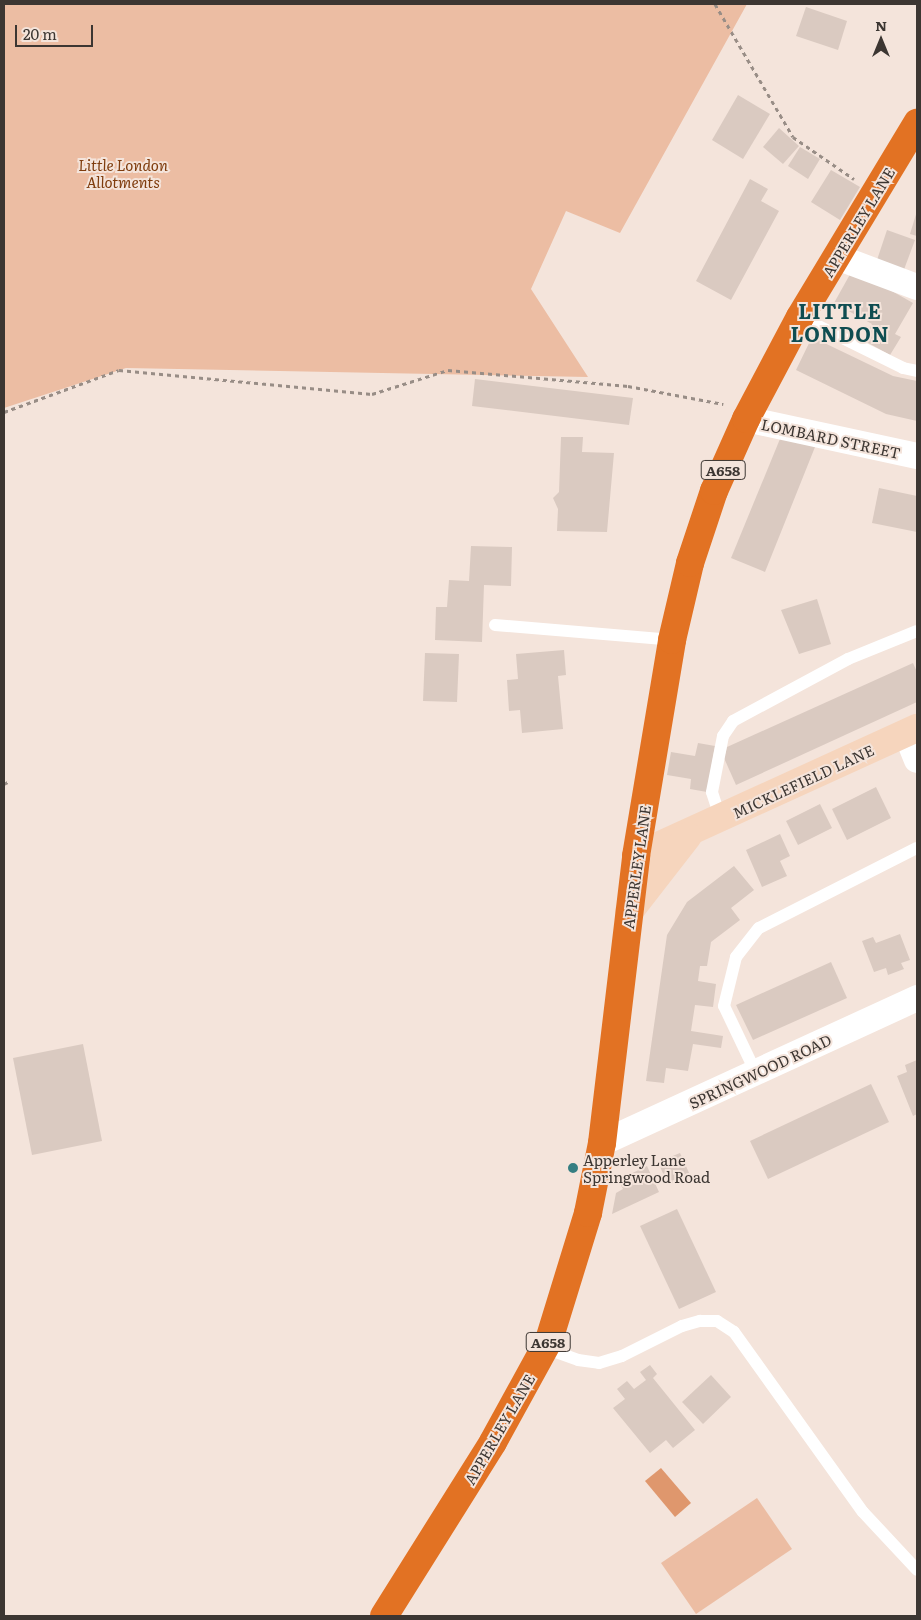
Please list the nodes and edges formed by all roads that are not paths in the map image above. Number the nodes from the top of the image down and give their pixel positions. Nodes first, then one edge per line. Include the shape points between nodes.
1 (917, 125) edge
2 (837, 257) junction
3 (917, 287) edge
4 (800, 317) junction
5 (917, 371) edge
6 (748, 414) junction
7 (917, 456) edge
8 (495, 625) dead end
9 (917, 631) edge
10 (672, 640) junction
11 (911, 730) edge
12 (917, 760) edge
13 (721, 820) junction
14 (689, 835) junction
15 (917, 848) edge
16 (636, 856) junction
17 (629, 912) junction
18 (917, 998) edge
19 (756, 1073) junction
20 (602, 1144) junction
21 (545, 1348) junction
22 (917, 1570) edge
23 (384, 1616) edge

1 - 2 highway, APPERLEY LANE / A658
2 - 3 street
2 - 4 highway, APPERLEY LANE / A658
4 - 5 lane via 903,368
4 - 6 highway, APPERLEY LANE / A658
6 - 7 street, LOMBARD STREET
6 - 10 highway, APPERLEY LANE / A658 via 696,544
8 - 10 lane
9 - 13 lane via 848,659 733,720 722,736 712,792
10 - 16 highway, APPERLEY LANE / A658
11 - 12 street
11 - 13 main road, MICKLEFIELD LANE
13 - 14 main road, MICKLEFIELD LANE
14 - 16 main road, MICKLEFIELD LANE
14 - 17 main road, MICKLEFIELD LANE
15 - 19 lane via 759,928 736,957 724,1006
16 - 17 highway, APPERLEY LANE / A658
17 - 20 highway, APPERLEY LANE / A658
18 - 19 street, SPRINGWOOD ROAD
19 - 20 street, SPRINGWOOD ROAD
20 - 21 highway, APPERLEY LANE / A658 via 588,1213
21 - 22 lane via 578,1360 599,1362 622,1356 682,1326 700,1320 717,1321 734,1332 863,1512
21 - 23 highway, APPERLEY LANE / A658 via 494,1442

